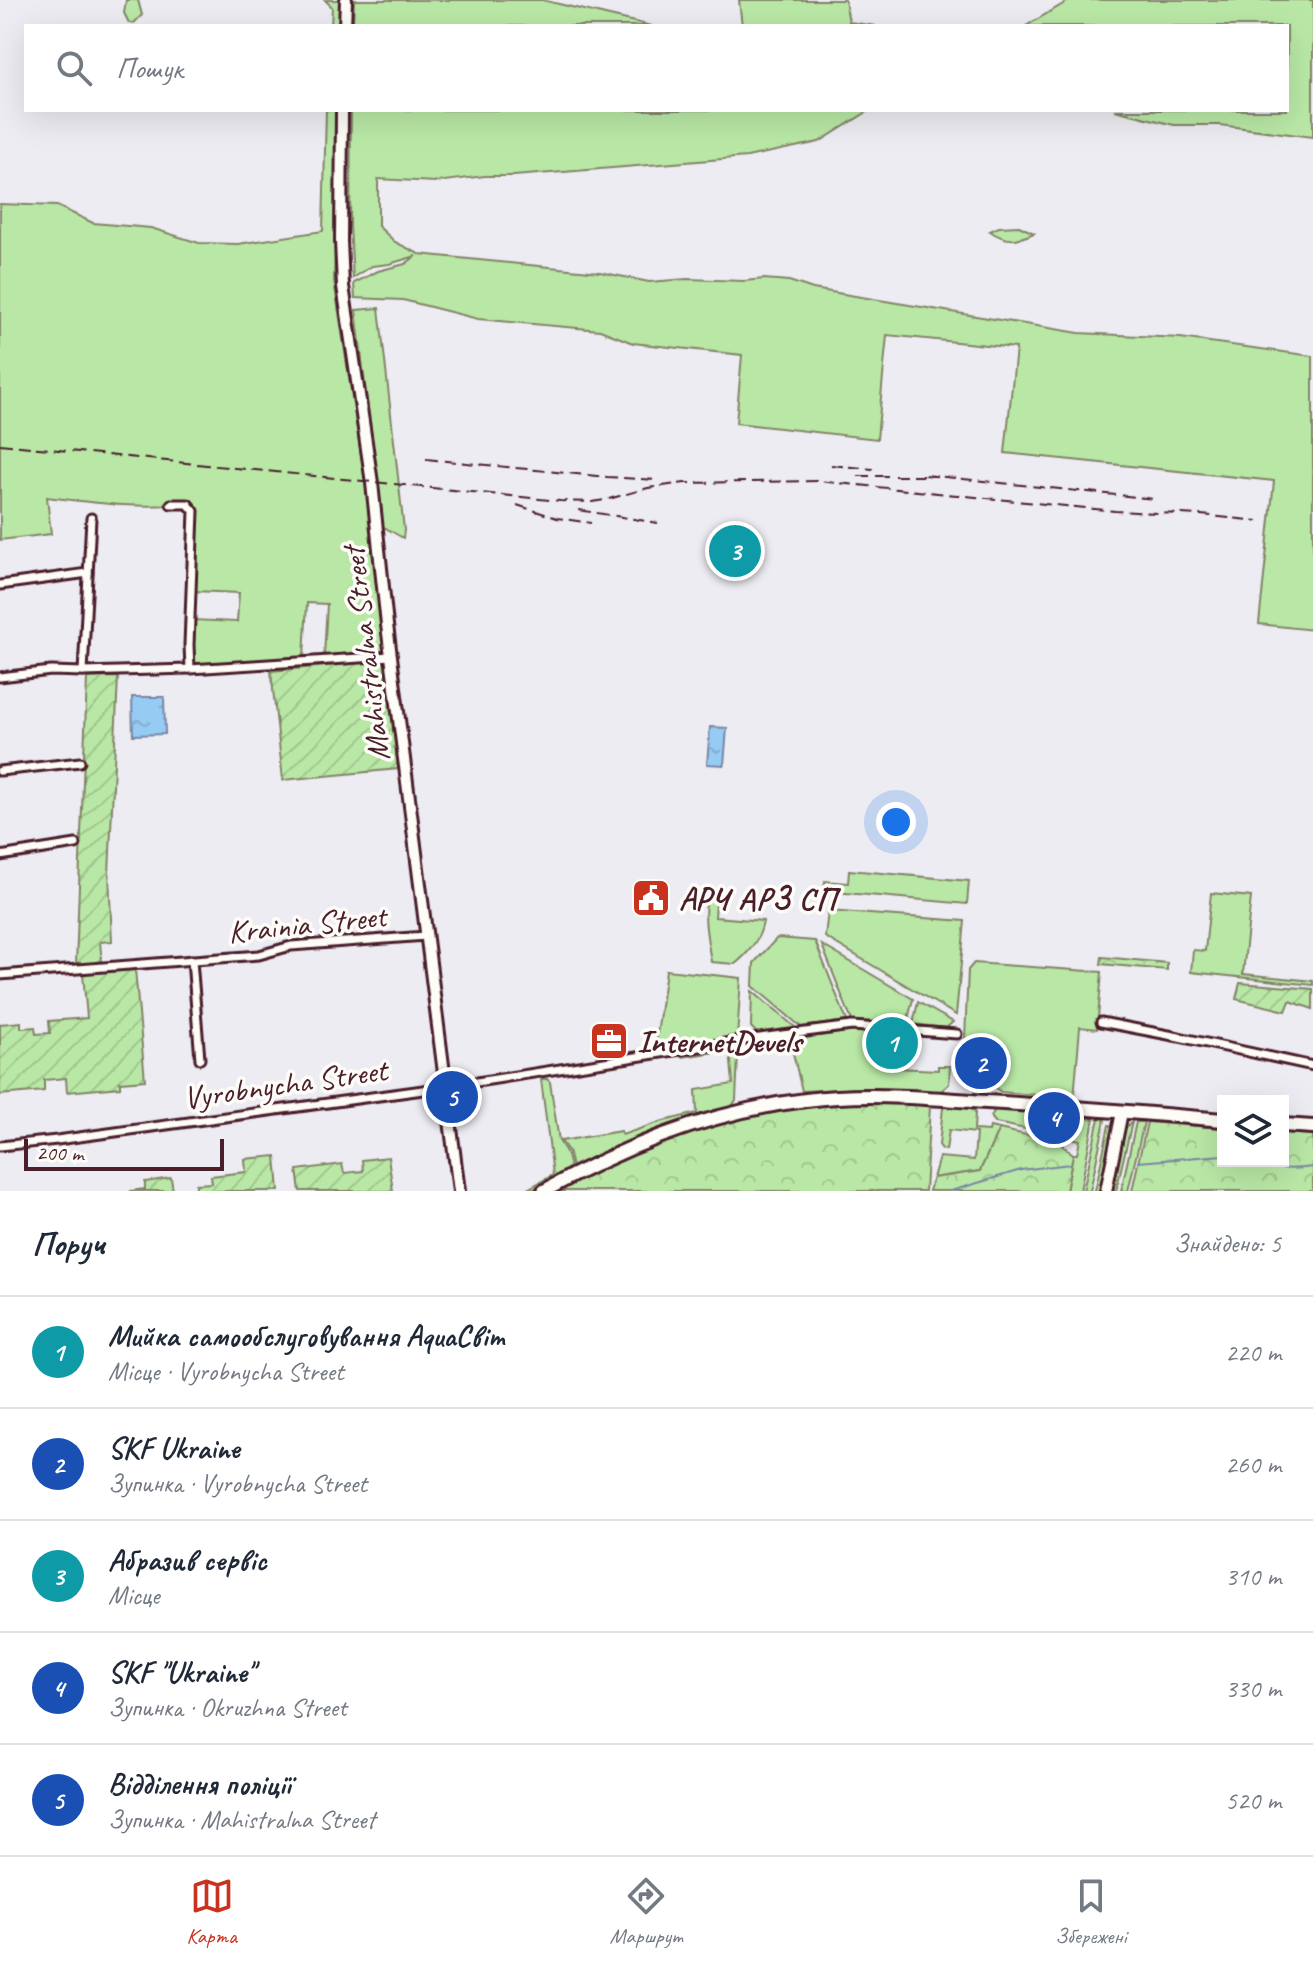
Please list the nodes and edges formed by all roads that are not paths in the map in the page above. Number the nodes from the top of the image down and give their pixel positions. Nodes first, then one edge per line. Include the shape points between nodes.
1 (346, 0) edge
2 (345, 24) edge
3 (342, 112) edge
4 (171, 504) dead end
5 (91, 518) dead end
6 (88, 573) junction
7 (0, 585) edge
8 (391, 656) junction
9 (190, 669) junction
10 (83, 672) junction
11 (0, 677) edge
12 (80, 762) dead end
13 (0, 771) edge
14 (76, 844) dead end
15 (0, 856) edge
16 (426, 936) junction
17 (192, 960) junction
18 (0, 975) edge
19 (1101, 1022) dead end
20 (957, 1034) dead end
21 (200, 1059) dead end
22 (1313, 1066) edge
23 (445, 1087) junction
24 (1122, 1112) junction
25 (1217, 1120) edge
26 (1289, 1125) edge
27 (1313, 1127) edge
28 (0, 1146) edge
29 (459, 1191) edge
30 (544, 1191) edge
31 (1106, 1191) edge

1 - 2 street
3 - 8 street, Mahistralna Street via 343,286
4 - 9 street via 188,504 194,511
5 - 6 street
6 - 7 street
6 - 10 street
8 - 9 street
8 - 16 street, Mahistralna Street
9 - 10 street
10 - 11 street
12 - 13 street
14 - 15 street
16 - 17 street, Krainia Street
16 - 23 street, Mahistralna Street
17 - 18 street, Krainia Street
17 - 21 street, Krainia Street
19 - 22 street
20 - 23 street, Vyrobnycha Street via 852,1026
23 - 28 street, Vyrobnycha Street
23 - 29 street, Mahistralna Street
24 - 25 main road
24 - 30 main road via 891,1095 807,1100 675,1130
24 - 31 street
26 - 27 main road

